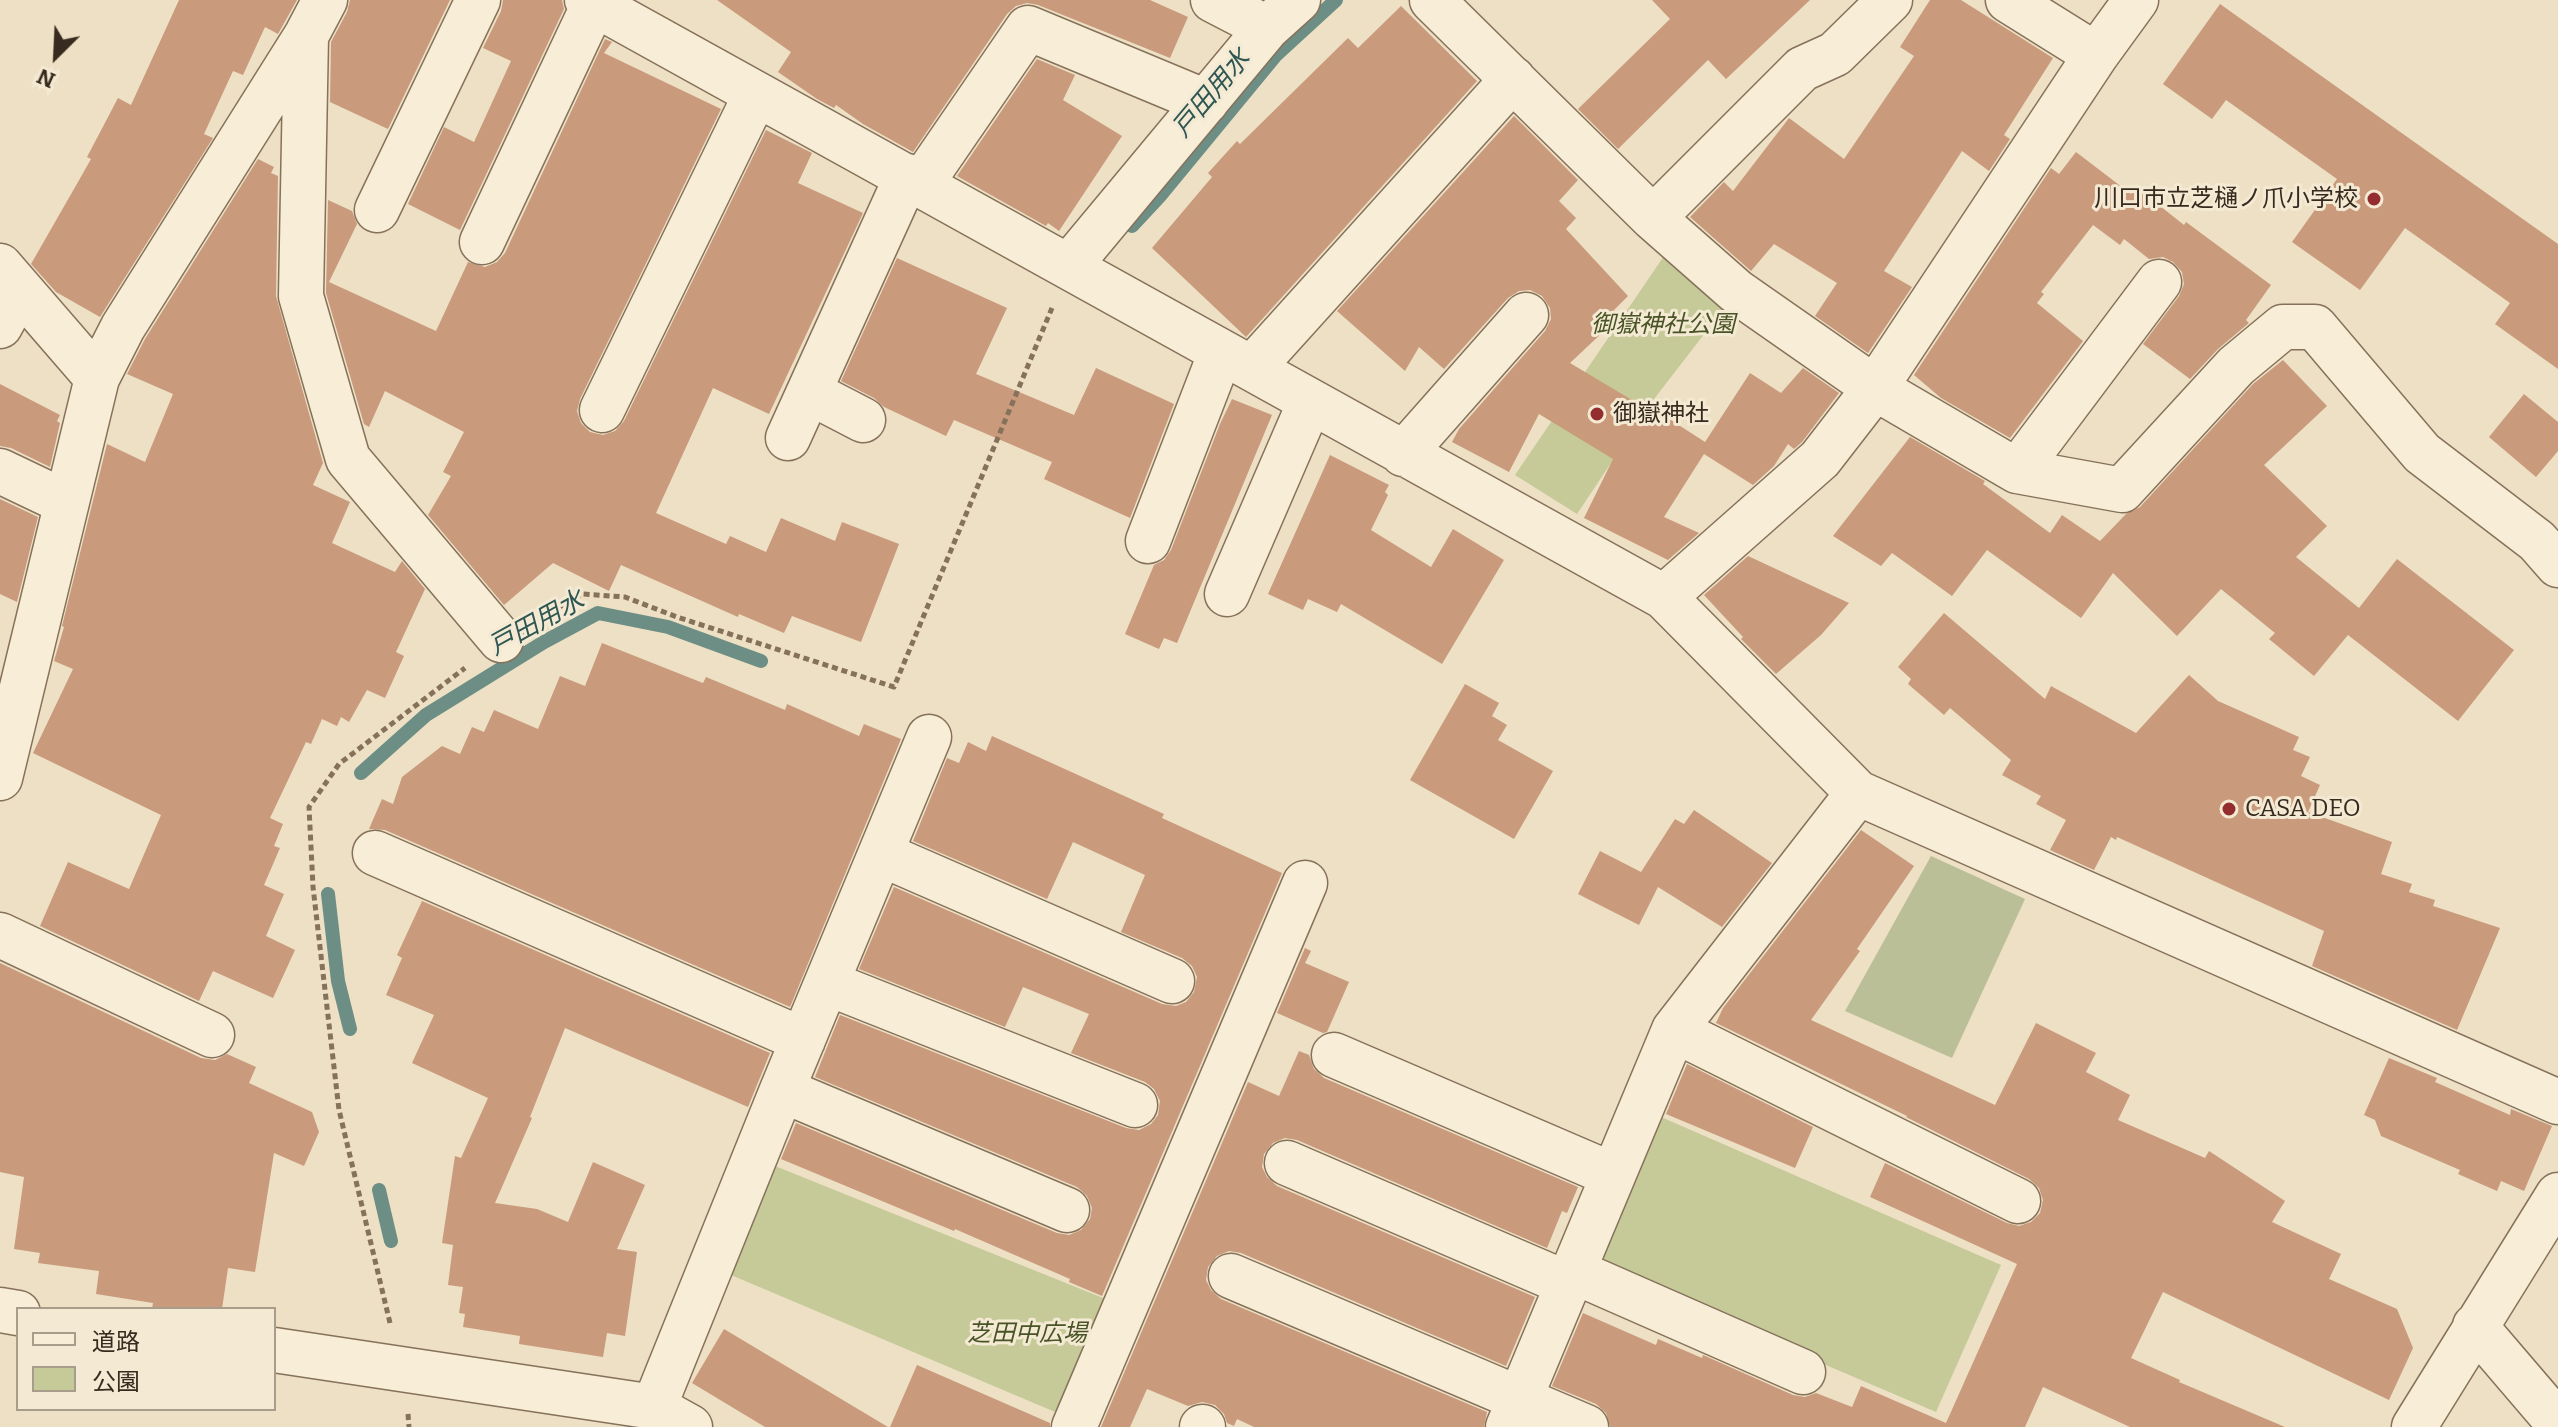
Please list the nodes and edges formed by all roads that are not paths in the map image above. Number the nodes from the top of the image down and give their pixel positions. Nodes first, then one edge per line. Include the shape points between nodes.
1 (478, 0) edge
2 (1213, 0) edge
3 (1432, 0) edge
4 (1890, 0) edge
5 (2008, 0) edge
6 (2136, 0) edge
7 (590, 2) edge
8 (1282, 14) edge
9 (316, 18) edge
10 (2096, 55) junction
11 (1513, 79) junction
12 (756, 94) junction
13 (1206, 102) junction
14 (914, 180) junction
15 (377, 210) dead end
16 (1653, 218) junction
17 (482, 242) dead end
18 (1069, 266) junction
19 (2159, 282) dead end
20 (7, 294) edge
21 (1526, 315) dead end
22 (1236, 360) junction
23 (97, 378) junction
24 (1875, 388) junction
25 (809, 392) junction
26 (1310, 402) junction
27 (602, 410) dead end
28 (863, 420) dead end
29 (788, 438) dead end
30 (1403, 454) junction
31 (0, 471) edge
32 (2017, 471) junction
33 (65, 502) junction
34 (2551, 540) edge
35 (1148, 541) dead end
36 (1227, 594) dead end
37 (1664, 597) junction
38 (501, 640) road end
39 (929, 737) dead end
40 (0, 778) edge
41 (1858, 793) junction
42 (375, 853) dead end
43 (881, 854) junction
44 (1305, 883) dead end
45 (0, 935) edge
46 (1172, 981) dead end
47 (827, 983) junction
48 (1674, 1030) junction
49 (212, 1035) dead end
50 (803, 1040) junction
51 (1334, 1055) dead end
52 (782, 1090) junction
53 (2558, 1102) edge
54 (1135, 1105) dead end
55 (1287, 1163) dead end
56 (1613, 1175) junction
57 (2558, 1195) edge
58 (2018, 1201) dead end
59 (1067, 1210) dead end
60 (1231, 1276) dead end
61 (1570, 1277) junction
62 (2475, 1326) junction
63 (276, 1350) edge
64 (1803, 1372) dead end
65 (1514, 1412) edge
66 (672, 1417) edge
67 (2558, 1423) edge
68 (1074, 1427) edge
69 (1586, 1427) edge
70 (2414, 1427) edge

1 - 15 street
2 - 8 street
3 - 11 street
4 - 16 street via 1835,54 1802,69
5 - 10 street
6 - 10 street
7 - 12 street
7 - 17 street
8 - 13 street
9 - 23 street via 123,327
9 - 38 street via 301,296 348,459
10 - 24 street
11 - 16 street
11 - 22 street
12 - 14 street
12 - 27 street
13 - 14 street via 1028,28
13 - 18 street
14 - 18 street
14 - 25 street
16 - 24 street via 1736,291
18 - 22 street
19 - 32 street
20 - 23 street
21 - 30 street
22 - 26 street
22 - 35 street
23 - 33 street
24 - 32 street
24 - 37 street via 1820,459
25 - 28 street
25 - 29 street
26 - 30 street
26 - 36 street
30 - 37 street
31 - 33 street
32 - 34 street via 2122,490 2236,366 2283,327 2315,327 2422,453
33 - 40 street
37 - 41 street
39 - 43 street
41 - 48 street
41 - 53 street
42 - 50 street
43 - 46 street
43 - 47 street
44 - 68 street
45 - 49 street
47 - 50 street
47 - 54 street
48 - 56 street
48 - 58 street
50 - 52 street
51 - 56 street
52 - 59 street
52 - 66 street
55 - 61 street
56 - 61 street
57 - 62 street
60 - 65 street
61 - 64 street
61 - 65 street
62 - 67 street
62 - 70 street
63 - 66 street
65 - 69 street

